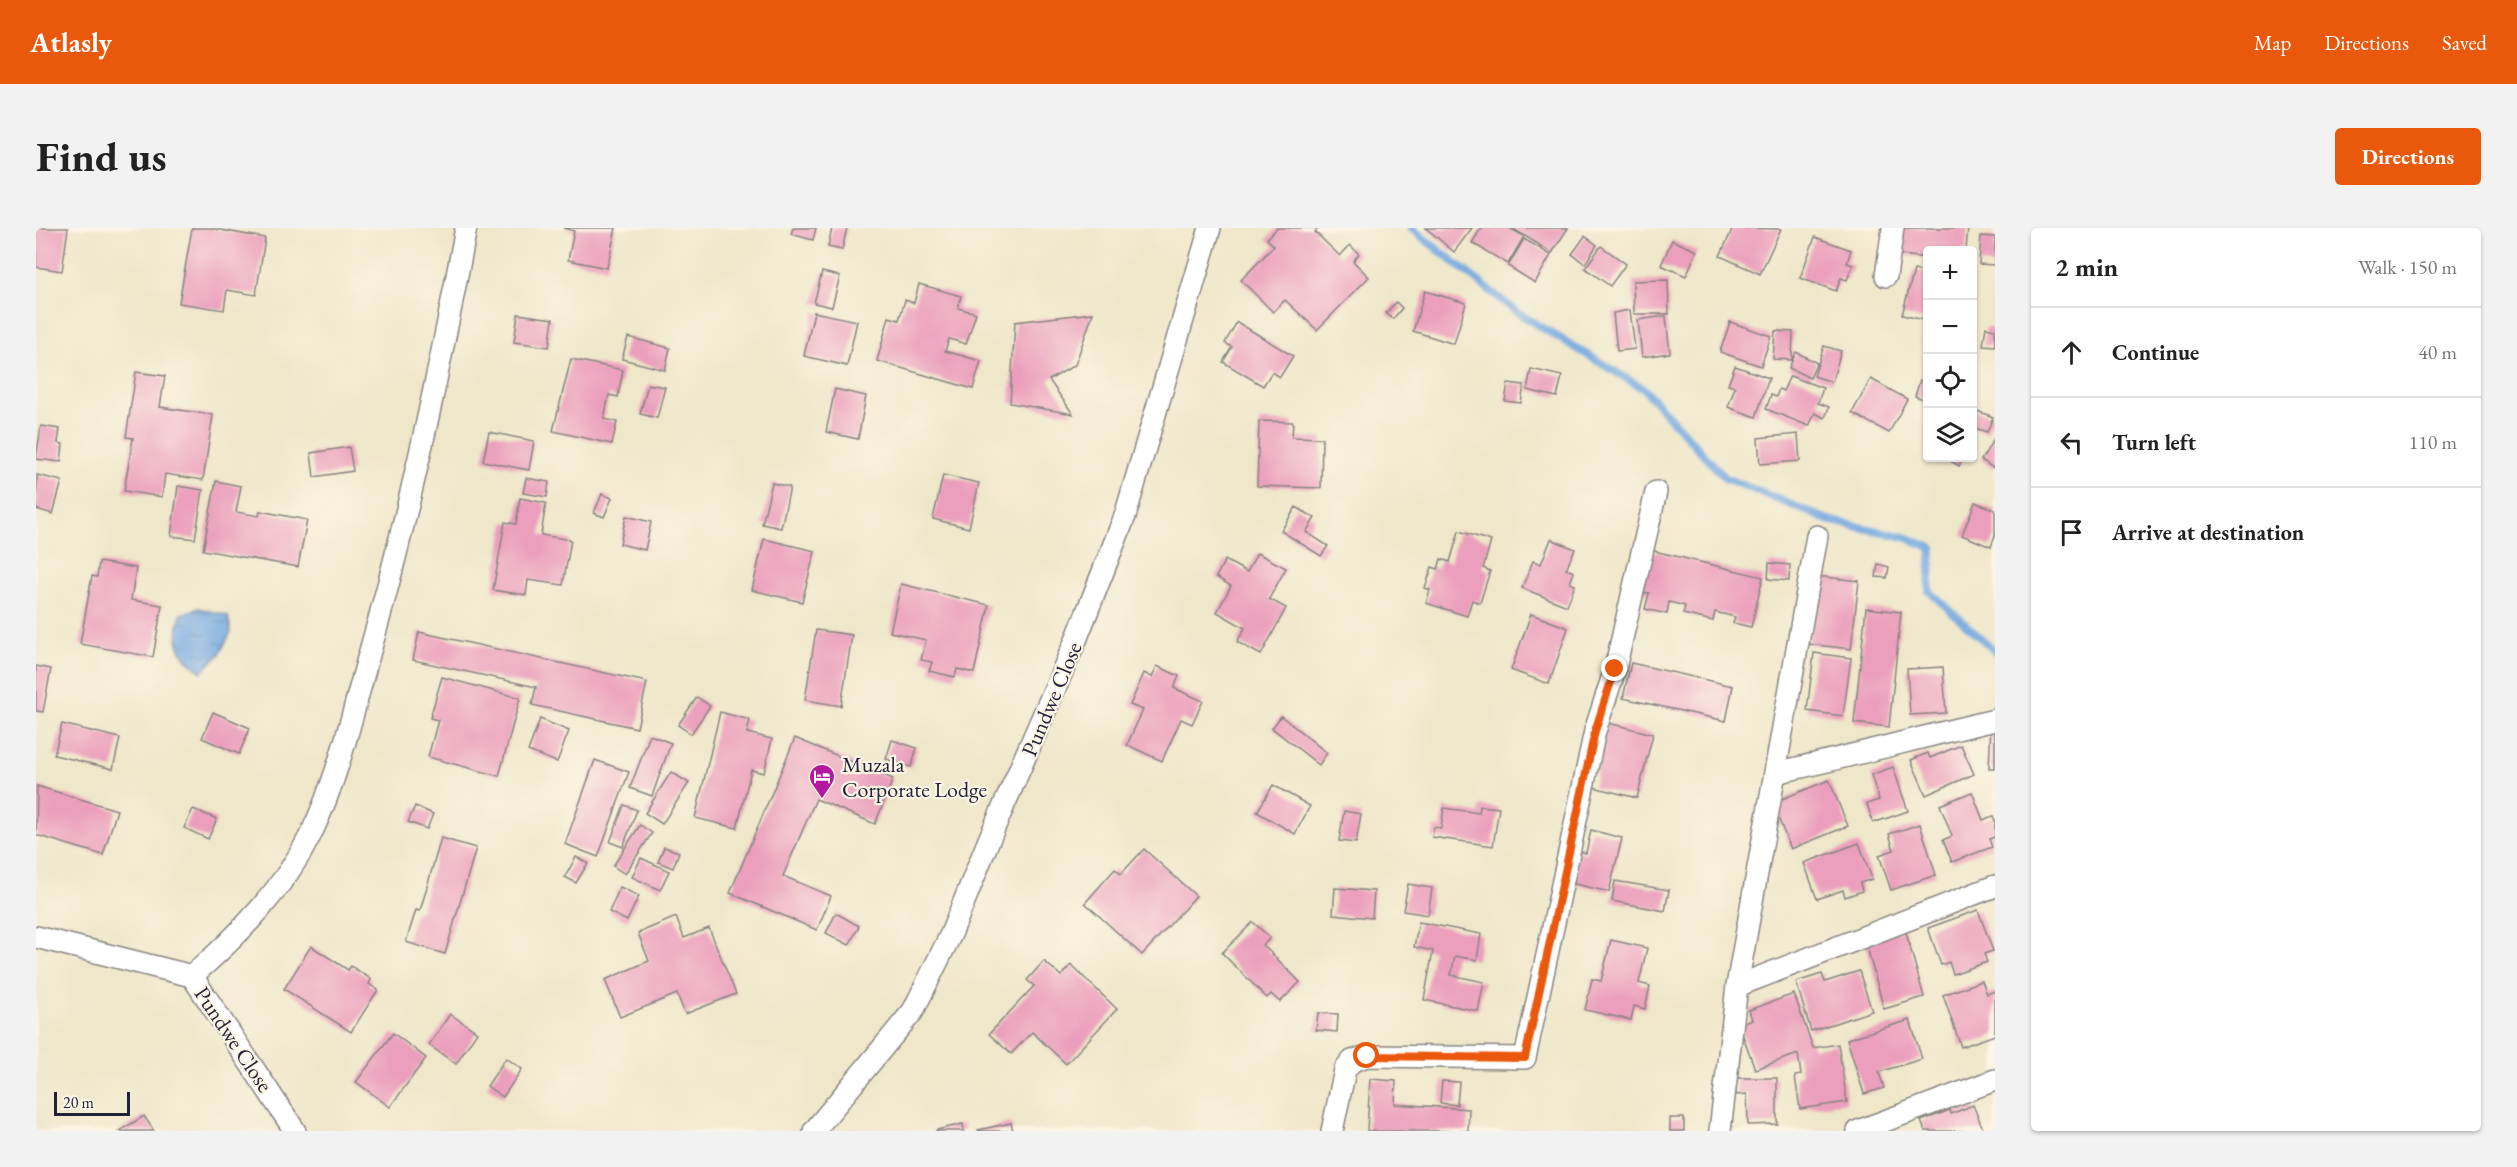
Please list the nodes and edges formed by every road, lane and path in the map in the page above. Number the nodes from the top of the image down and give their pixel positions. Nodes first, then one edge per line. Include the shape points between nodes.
1 (466, 228) edge
2 (1210, 228) edge
3 (1893, 228) edge
4 (1886, 276) dead end
5 (1656, 492) dead end
6 (1817, 536) dead end
7 (1995, 720) edge
8 (1775, 773) junction
9 (1995, 886) edge
10 (36, 937) edge
11 (192, 976) junction
12 (1737, 986) junction
13 (1995, 1080) edge
14 (295, 1131) edge
15 (814, 1131) edge
16 (1332, 1131) edge
17 (1720, 1131) edge
18 (1858, 1131) edge

1 - 11 street via 445,342 392,575 336,772 310,835 282,881 236,939
2 - 15 street, Pundwe Close via 1125,516 951,934 913,1011
3 - 4 street
5 - 16 street via 1615,669 1595,731 1525,1058 1367,1056 1352,1061 1345,1070
6 - 8 street
7 - 8 street
8 - 12 street
9 - 12 street
10 - 11 street
11 - 14 street, Pundwe Close
12 - 17 street
13 - 18 street

